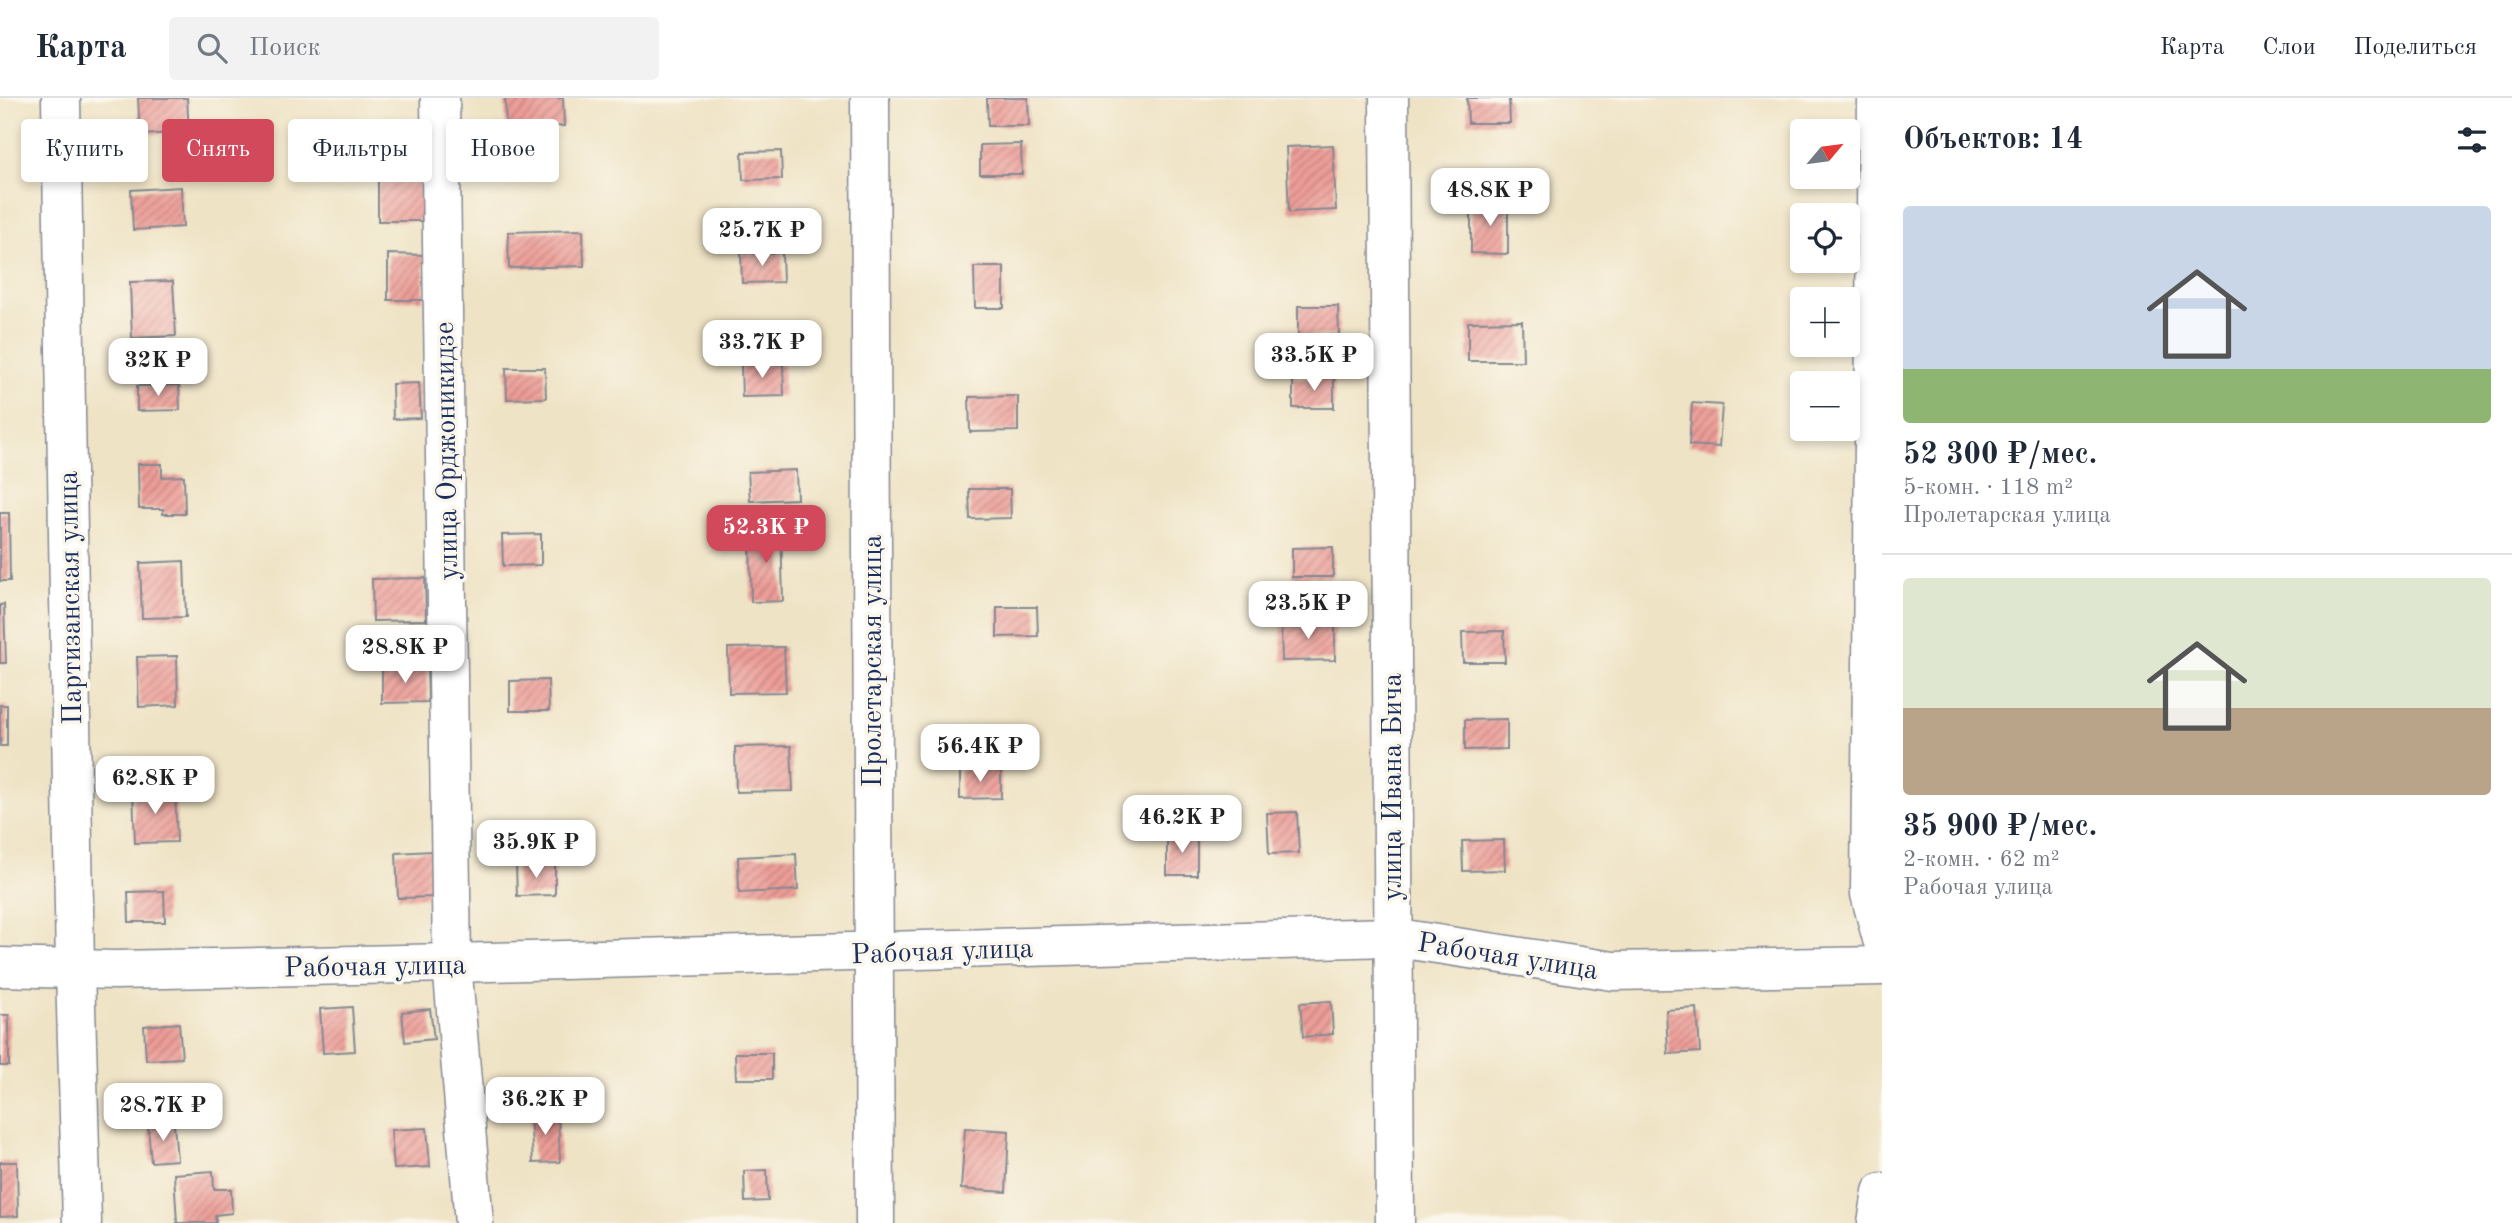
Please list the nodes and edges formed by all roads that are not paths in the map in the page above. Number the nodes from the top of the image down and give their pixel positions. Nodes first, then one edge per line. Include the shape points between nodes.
1 (61, 98) edge
2 (440, 98) edge
3 (870, 98) edge
4 (1390, 98) edge
5 (1877, 98) edge
6 (1391, 937) junction
7 (1882, 939) edge
8 (872, 953) junction
9 (452, 963) junction
10 (1882, 966) edge
11 (0, 967) edge
12 (75, 970) junction
13 (1882, 1192) edge
14 (82, 1223) edge
15 (474, 1223) edge
16 (875, 1223) edge
17 (1395, 1223) edge
18 (1877, 1223) edge

1 - 12 street, Партизанская улица
2 - 9 street, улица Орджоникидзе
3 - 8 street, Пролетарская улица
4 - 6 street, улица Ивана Бича
5 - 7 street via 1870,894
6 - 8 street, Рабочая улица
6 - 10 street, Рабочая улица via 1613,971
6 - 17 street, улица Ивана Бича
8 - 9 street, Рабочая улица
8 - 16 street, Пролетарская улица
9 - 12 street, Рабочая улица
9 - 15 street, улица Орджоникидзе
11 - 12 street, Рабочая улица
12 - 14 street, Партизанская улица
13 - 18 street

